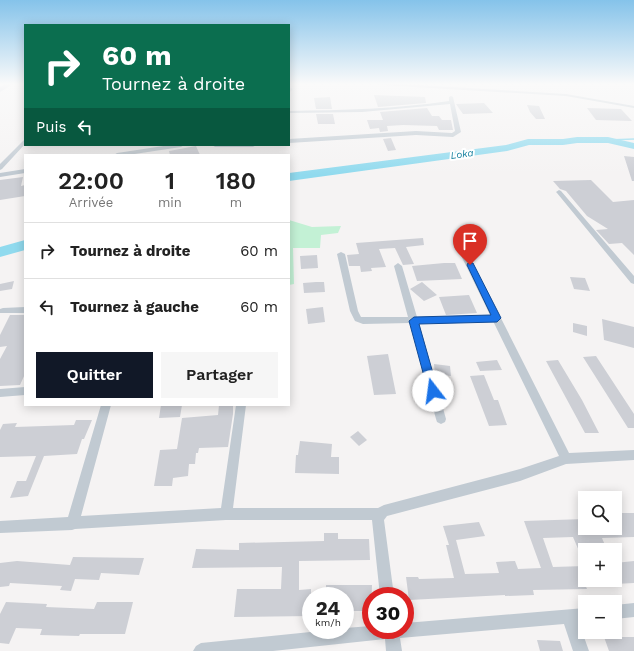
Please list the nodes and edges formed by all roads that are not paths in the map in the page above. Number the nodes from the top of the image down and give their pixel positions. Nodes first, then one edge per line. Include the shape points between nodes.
1 (454, 114) edge
2 (290, 141) edge
3 (24, 142) edge
4 (175, 146) edge
5 (123, 154) edge
6 (0, 168) edge
7 (24, 171) edge
8 (0, 175) edge
9 (559, 192) dead end
10 (457, 239) dead end
11 (341, 254) dead end
12 (398, 266) dead end
13 (634, 281) edge
14 (24, 310) edge
15 (2, 311) dead end
16 (497, 318) junction
17 (414, 321) junction
18 (24, 391) edge
19 (0, 393) edge
20 (106, 406) edge
21 (241, 406) edge
22 (441, 419) dead end
23 (634, 455) edge
24 (566, 459) junction
25 (226, 514) junction
26 (380, 514) junction
27 (72, 524) junction
28 (0, 527) edge
29 (387, 587) edge
30 (634, 610) edge
31 (622, 611) edge
32 (578, 615) edge
33 (569, 616) junction
34 (414, 629) edge
35 (362, 634) edge
36 (393, 639) edge
37 (201, 651) edge
38 (394, 651) edge
39 (581, 651) edge

1 - 2 street via 458,132 453,135 416,133
3 - 6 street
4 - 5 street
7 - 8 street
9 - 13 street
10 - 16 street
11 - 17 street via 358,319
12 - 17 street
14 - 15 street
16 - 17 street
16 - 24 street
17 - 22 street
18 - 19 street
20 - 27 street
21 - 25 street
23 - 24 street
24 - 26 street via 520,475 384,510
25 - 26 street
25 - 27 street
26 - 29 street via 378,520
27 - 28 street
30 - 31 street
32 - 33 street
33 - 34 street
33 - 39 street
35 - 37 street
36 - 38 street

